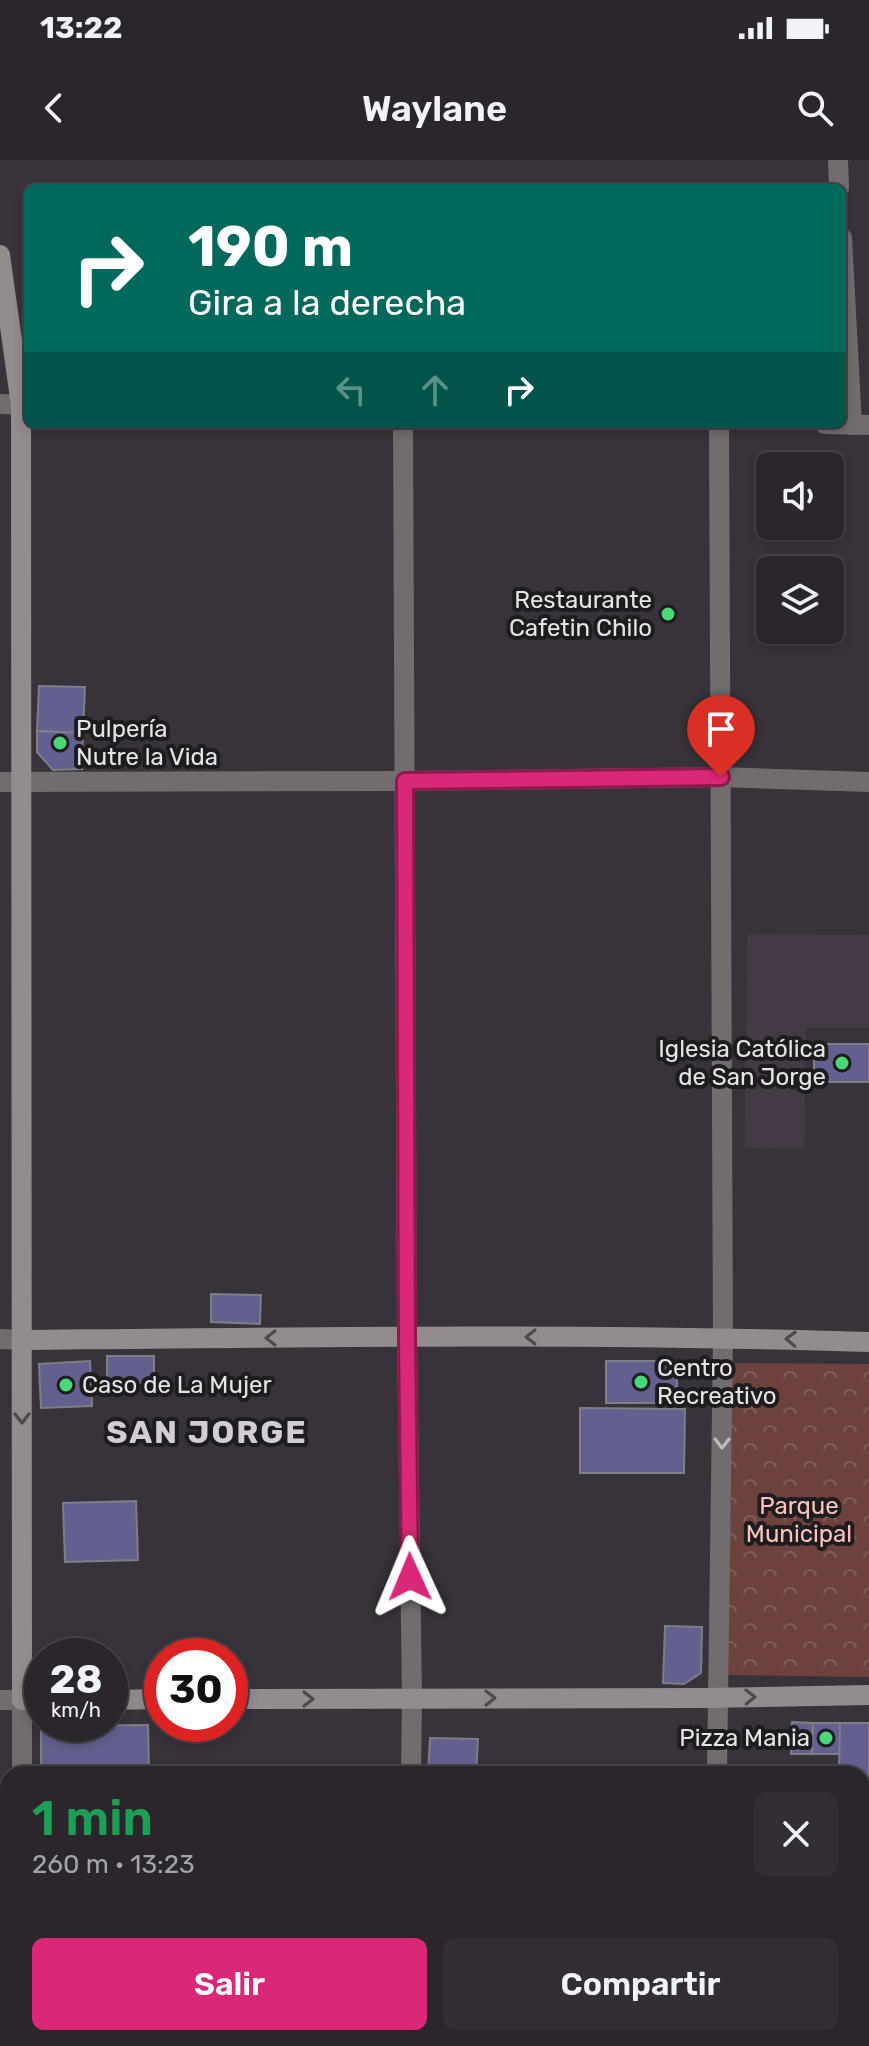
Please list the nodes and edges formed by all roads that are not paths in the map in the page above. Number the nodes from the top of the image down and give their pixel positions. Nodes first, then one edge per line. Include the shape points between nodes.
1 (838, 160) edge
2 (839, 184) edge
3 (0, 255) edge
4 (846, 280) edge
5 (24, 399) edge
6 (0, 404) edge
7 (24, 405) edge
8 (860, 425) edge
9 (25, 428) edge
10 (403, 428) edge
11 (719, 428) edge
12 (721, 777) junction
13 (405, 781) junction
14 (0, 782) edge
15 (869, 782) edge
16 (22, 783) junction
17 (407, 1337) junction
18 (723, 1337) junction
19 (0, 1339) edge
20 (22, 1340) junction
21 (869, 1342) edge
22 (30, 1638) edge
23 (869, 1695) edge
24 (718, 1697) junction
25 (412, 1698) junction
26 (248, 1699) edge
27 (0, 1700) edge
28 (24, 1700) edge
29 (26, 1742) edge
30 (23, 1766) edge
31 (411, 1766) edge
32 (717, 1766) edge

1 - 2 street
3 - 5 main road
4 - 8 street
6 - 7 street
9 - 16 main road
10 - 13 street
11 - 12 street
12 - 13 street
12 - 15 street
12 - 18 street
13 - 16 street
13 - 17 street
14 - 16 street
16 - 20 main road
18 -> 17 main road
17 -> 20 main road
17 - 25 street
21 -> 18 main road
18 -> 24 street
19 - 20 street
20 -> 22 main road
24 -> 23 main road
25 -> 24 main road
24 - 32 street
26 -> 25 main road
25 - 31 street
27 - 28 street
29 - 30 street

